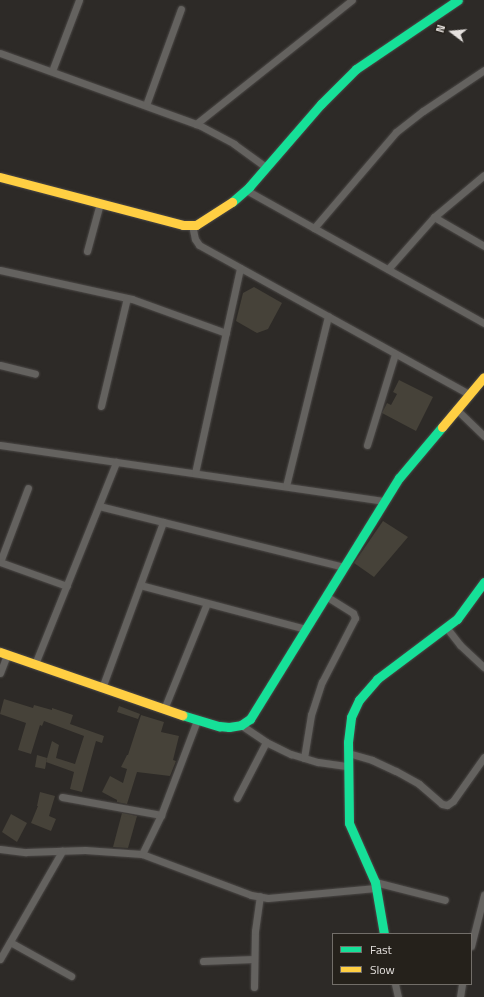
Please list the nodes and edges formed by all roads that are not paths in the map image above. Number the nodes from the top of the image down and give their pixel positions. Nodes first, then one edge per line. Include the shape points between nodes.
1 (79, 0) edge
2 (352, 0) edge
3 (458, 0) edge
4 (181, 9) dead end
5 (0, 53) edge
6 (484, 70) edge
7 (52, 71) junction
8 (146, 105) junction
9 (196, 124) junction
10 (266, 167) junction
11 (484, 175) edge
12 (0, 176) edge
13 (246, 190) junction
14 (100, 203) junction
15 (434, 216) junction
16 (192, 225) junction
17 (314, 228) junction
18 (484, 246) edge
19 (87, 251) dead end
20 (240, 268) junction
21 (388, 269) junction
22 (0, 272) edge
23 (127, 298) junction
24 (328, 316) junction
25 (484, 323) edge
26 (226, 334) junction
27 (395, 354) junction
28 (0, 365) edge
29 (35, 374) dead end
30 (484, 377) edge
31 (469, 394) junction
32 (101, 406) dead end
33 (456, 409) junction
34 (484, 436) edge
35 (0, 445) edge
36 (367, 445) dead end
37 (116, 462) junction
38 (195, 473) junction
39 (286, 486) junction
40 (28, 488) dead end
41 (385, 500) junction
42 (99, 506) junction
43 (163, 522) junction
44 (0, 562) edge
45 (344, 567) junction
46 (484, 582) edge
47 (140, 585) junction
48 (67, 586) junction
49 (326, 596) junction
50 (207, 603) junction
51 (446, 627) junction
52 (305, 629) junction
53 (3, 654) edge
54 (35, 664) junction
55 (484, 667) edge
56 (0, 674) edge
57 (102, 688) junction
58 (164, 709) junction
59 (197, 720) junction
60 (242, 725) junction
61 (266, 742) junction
62 (348, 753) junction
63 (484, 757) edge
64 (304, 758) junction
65 (348, 766) junction
66 (62, 797) dead end
67 (237, 798) dead end
68 (161, 815) junction
69 (0, 849) edge
70 (62, 851) junction
71 (142, 854) junction
72 (376, 885) junction
73 (484, 895) edge
74 (260, 896) junction
75 (445, 900) dead end
76 (384, 933) edge
77 (10, 942) junction
78 (472, 942) edge
79 (0, 959) edge
80 (254, 959) junction
81 (204, 961) dead end
82 (71, 976) dead end
83 (395, 985) edge
84 (462, 985) edge
85 (254, 987) dead end
86 (398, 997) edge
87 (460, 997) edge

1 - 7 street
2 - 9 street
3 - 10 street via 356,69 321,104
4 - 8 street
5 - 7 street
6 - 17 street via 396,132
7 - 8 street
8 - 9 street
9 - 10 street via 234,144
10 - 13 street
11 - 15 street
12 - 14 street
13 - 16 street via 210,218
13 - 17 street
14 - 16 street via 183,225
14 - 19 street
15 - 18 street
15 - 21 street
16 - 20 street via 195,240 199,245
17 - 21 street
20 - 24 street
20 - 26 street
21 - 25 street
22 - 23 street
23 - 26 street
23 - 32 street
24 - 27 street
24 - 39 street
26 - 38 street
27 - 31 street
27 - 36 street
28 - 29 street
30 - 31 street
31 - 33 street
33 - 34 street
33 - 41 street via 399,478
35 - 37 street
37 - 38 street
37 - 42 street
38 - 39 street
39 - 41 street
40 - 44 street
41 - 45 street
42 - 43 street
42 - 48 street
43 - 45 street
43 - 47 street
44 - 48 street
45 - 49 street
46 - 51 street via 461,613
47 - 50 street
47 - 57 street
48 - 54 street
49 - 52 street
49 - 64 street via 352,613 355,618 322,682 310,716
50 - 52 street
50 - 58 street
51 - 55 street via 460,645
51 - 62 street via 377,679 359,700 351,717
52 - 60 street via 250,718
53 - 54 street
53 - 56 street
54 - 57 street
57 - 58 street
58 - 59 street
59 - 60 street via 219,726
59 - 68 street
60 - 61 street
61 - 64 street
61 - 67 street
62 - 63 street via 396,771 447,805 453,801
62 - 65 street
64 - 65 street
65 - 72 street via 349,823
66 - 68 street
68 - 71 street
69 - 70 street via 26,852
70 - 71 street
70 - 77 street
71 - 74 street via 251,895
72 - 74 street via 295,897
72 - 75 street
72 - 76 street
73 - 78 street
74 - 80 street
77 - 79 street
77 - 82 street
80 - 81 street
80 - 85 street
83 - 86 street
84 - 87 street

